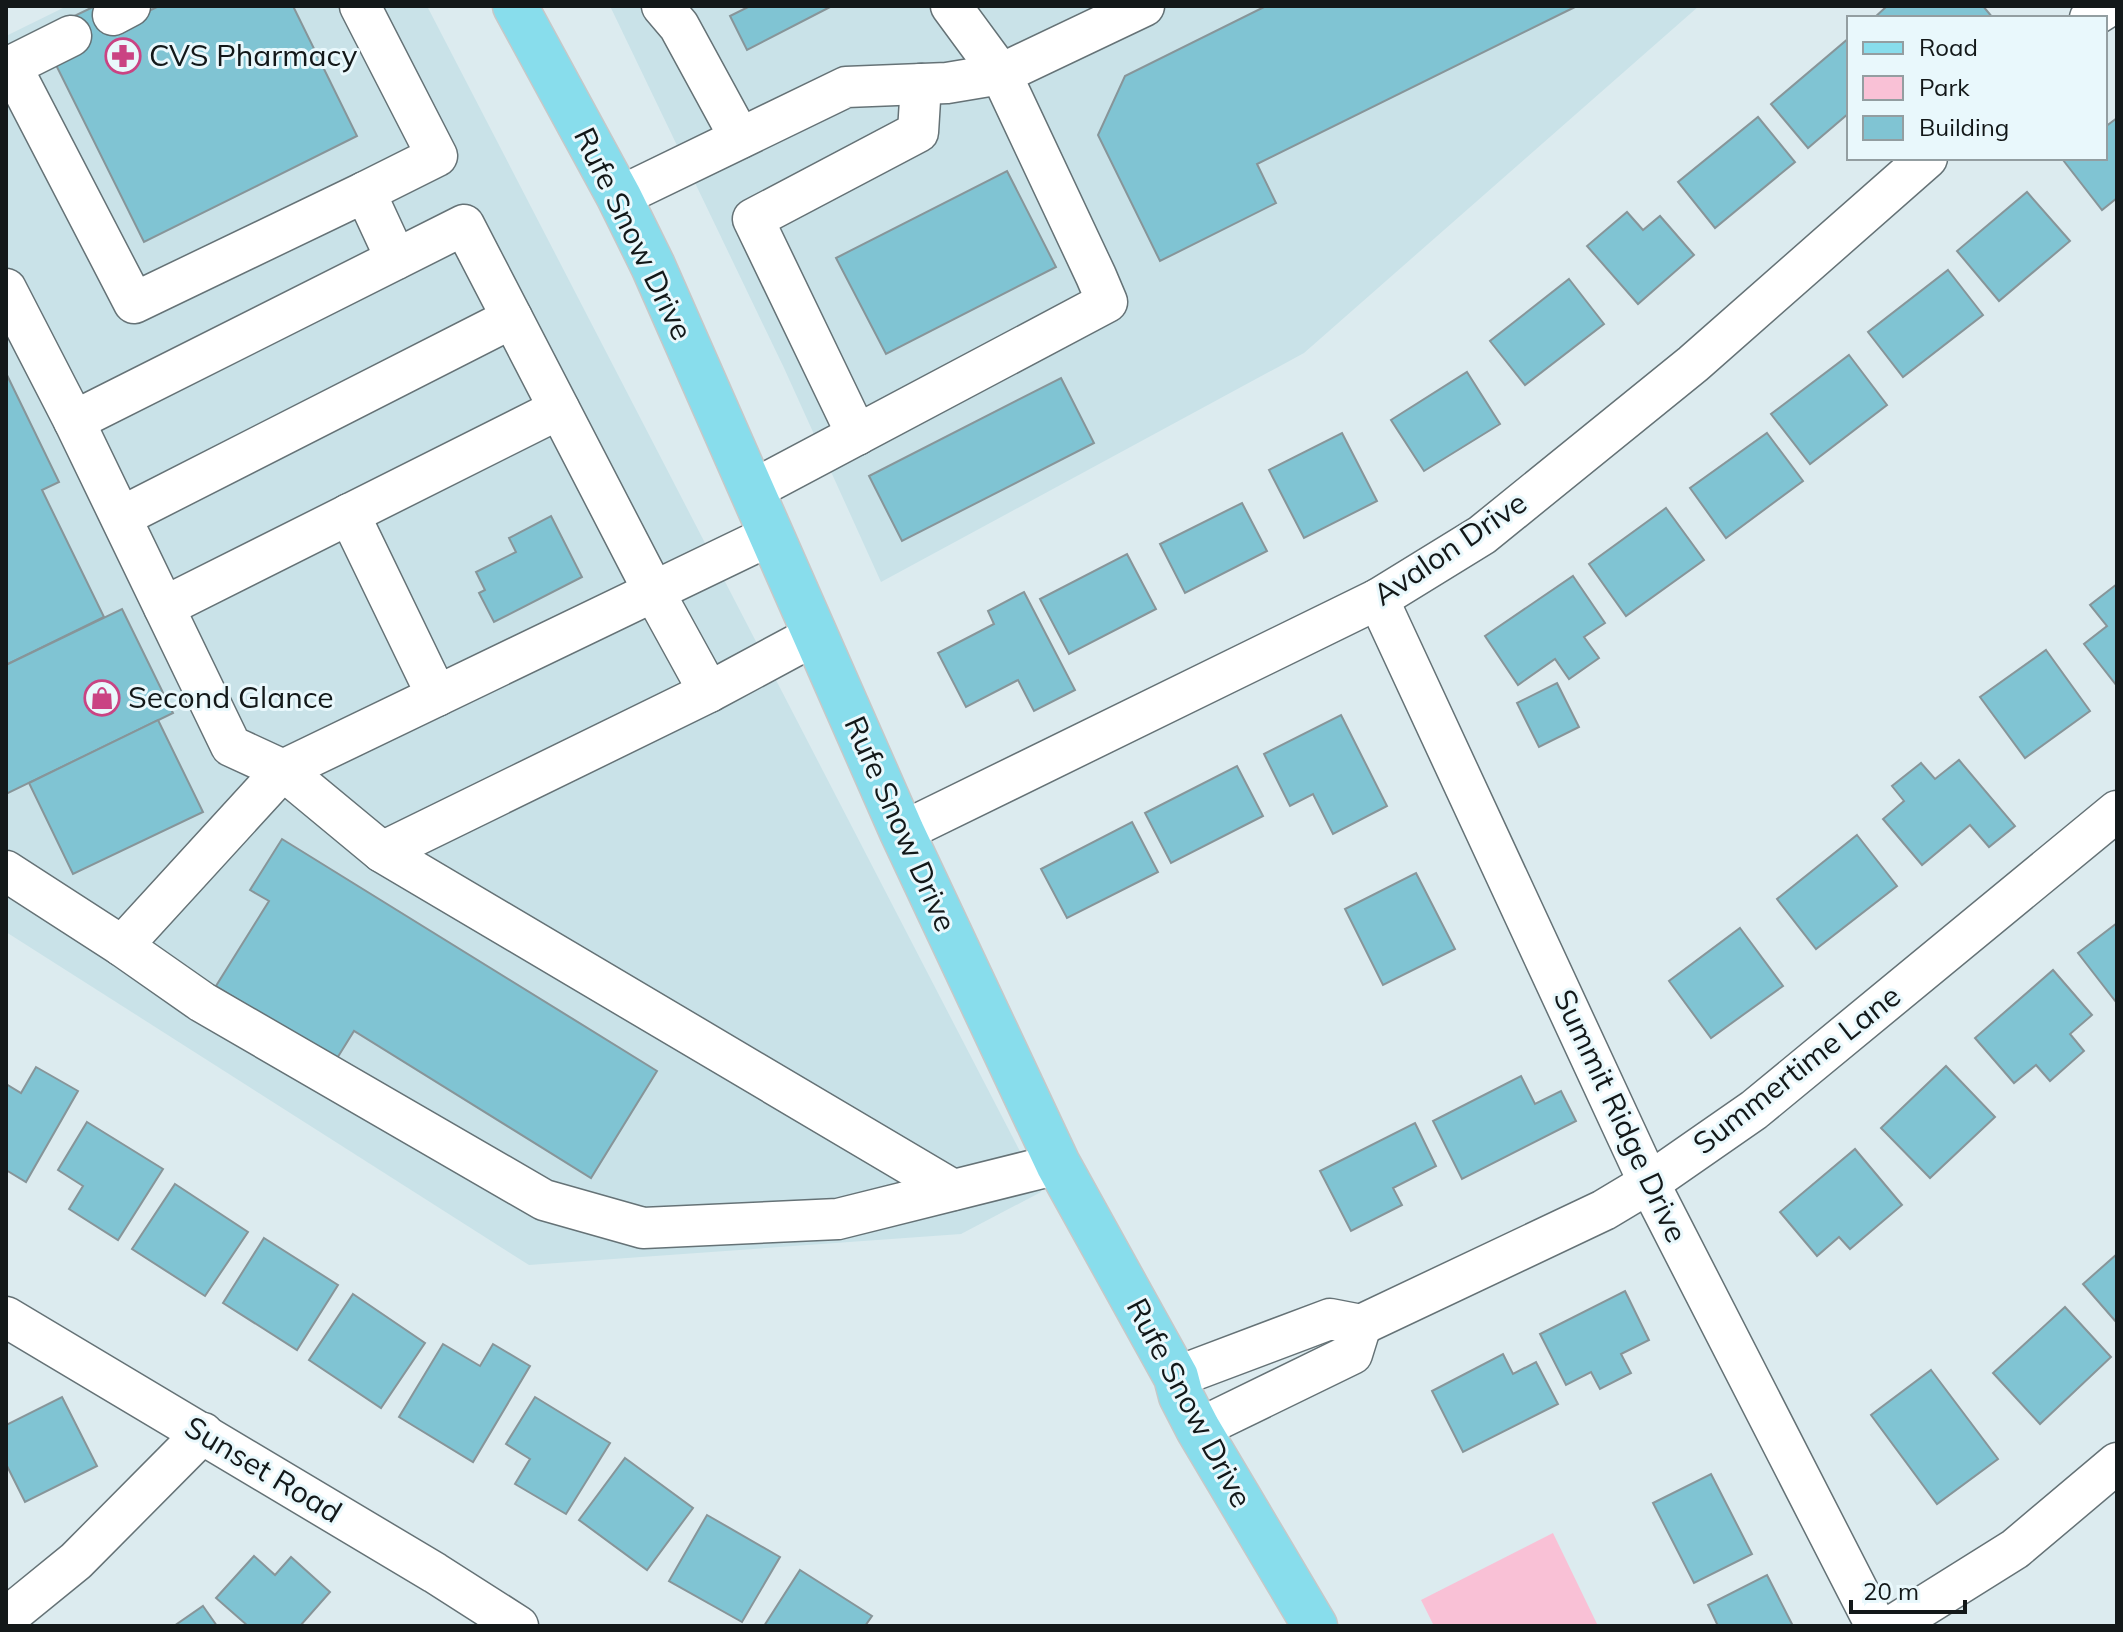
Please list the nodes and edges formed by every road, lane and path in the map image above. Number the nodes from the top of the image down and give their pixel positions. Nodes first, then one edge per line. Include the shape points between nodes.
1 (360, 6) edge
2 (662, 6) edge
3 (951, 6) edge
4 (1144, 6) edge
5 (522, 9) edge
6 (71, 36) dead end
7 (9, 68) edge
8 (1001, 74) junction
9 (921, 84) junction
10 (740, 138) junction
11 (1925, 160) edge
12 (365, 192) junction
13 (619, 197) junction
14 (396, 259) junction
15 (6, 289) edge
16 (512, 318) junction
17 (559, 409) junction
18 (74, 421) junction
19 (857, 435) junction
20 (751, 491) junction
21 (349, 514) junction
22 (121, 517) junction
23 (771, 535) junction
24 (654, 592) junction
25 (1378, 599) junction
26 (164, 607) junction
27 (815, 635) junction
28 (709, 692) junction
29 (437, 696) junction
30 (283, 770) junction
31 (2117, 811) edge
32 (902, 832) junction
33 (382, 852) junction
34 (6, 871) edge
35 (122, 946) junction
36 (1058, 1164) junction
37 (1649, 1183) junction
38 (953, 1190) junction
39 (6, 1317) edge
40 (1361, 1325) junction
41 (1176, 1377) junction
42 (1198, 1429) junction
43 (203, 1433) junction
44 (2117, 1463) edge
45 (6, 1618) edge
46 (518, 1626) edge
47 (1315, 1626) edge
48 (1876, 1626) edge
49 (1892, 1626) edge

1 - 12 street via 437,156
2 - 10 street via 679,26
3 - 8 street
4 - 8 street
5 - 13 main road, Rufe Snow Drive
6 - 7 street
7 - 12 street via 134,303
8 - 9 street
8 - 19 street via 1107,302
9 - 10 street via 846,87
9 - 19 street via 918,132 753,219
10 - 13 street
11 - 25 street, Avalon Drive via 1693,364 1482,535
12 - 14 street
13 - 20 main road, Rufe Snow Drive
14 - 16 street via 464,225
14 - 18 street
15 - 18 street
16 - 17 street
16 - 22 street
17 - 21 street
17 - 24 street
18 - 22 street
19 - 20 street
20 - 23 main road, Rufe Snow Drive
21 - 26 street
21 - 29 street
22 - 26 street
23 - 24 street
23 - 27 main road, Rufe Snow Drive
24 - 28 street
24 - 29 street
25 - 32 street, Avalon Drive
25 - 37 street, Summit Ridge Drive
26 - 30 street via 231,746
27 - 28 street
27 - 32 main road, Rufe Snow Drive
28 - 33 street
29 - 30 street
30 - 33 street
30 - 35 street
31 - 37 street, Summertime Lane via 1754,1110
32 - 36 main road, Rufe Snow Drive
33 - 38 street
34 - 35 street
35 - 38 street via 202,1002 544,1200 643,1228 838,1219
36 - 38 street
36 - 41 main road, Rufe Snow Drive
37 - 40 street, Summertime Lane via 1604,1210
37 - 48 street, Summit Ridge Drive
39 - 43 street, Sunset Road
40 - 41 street, Summertime Lane via 1330,1319
40 - 42 street via 1352,1354
41 - 42 main road, Rufe Snow Drive
42 - 47 main road, Rufe Snow Drive
43 - 45 street via 76,1561
43 - 46 street, Sunset Road
44 - 49 street via 2015,1549

